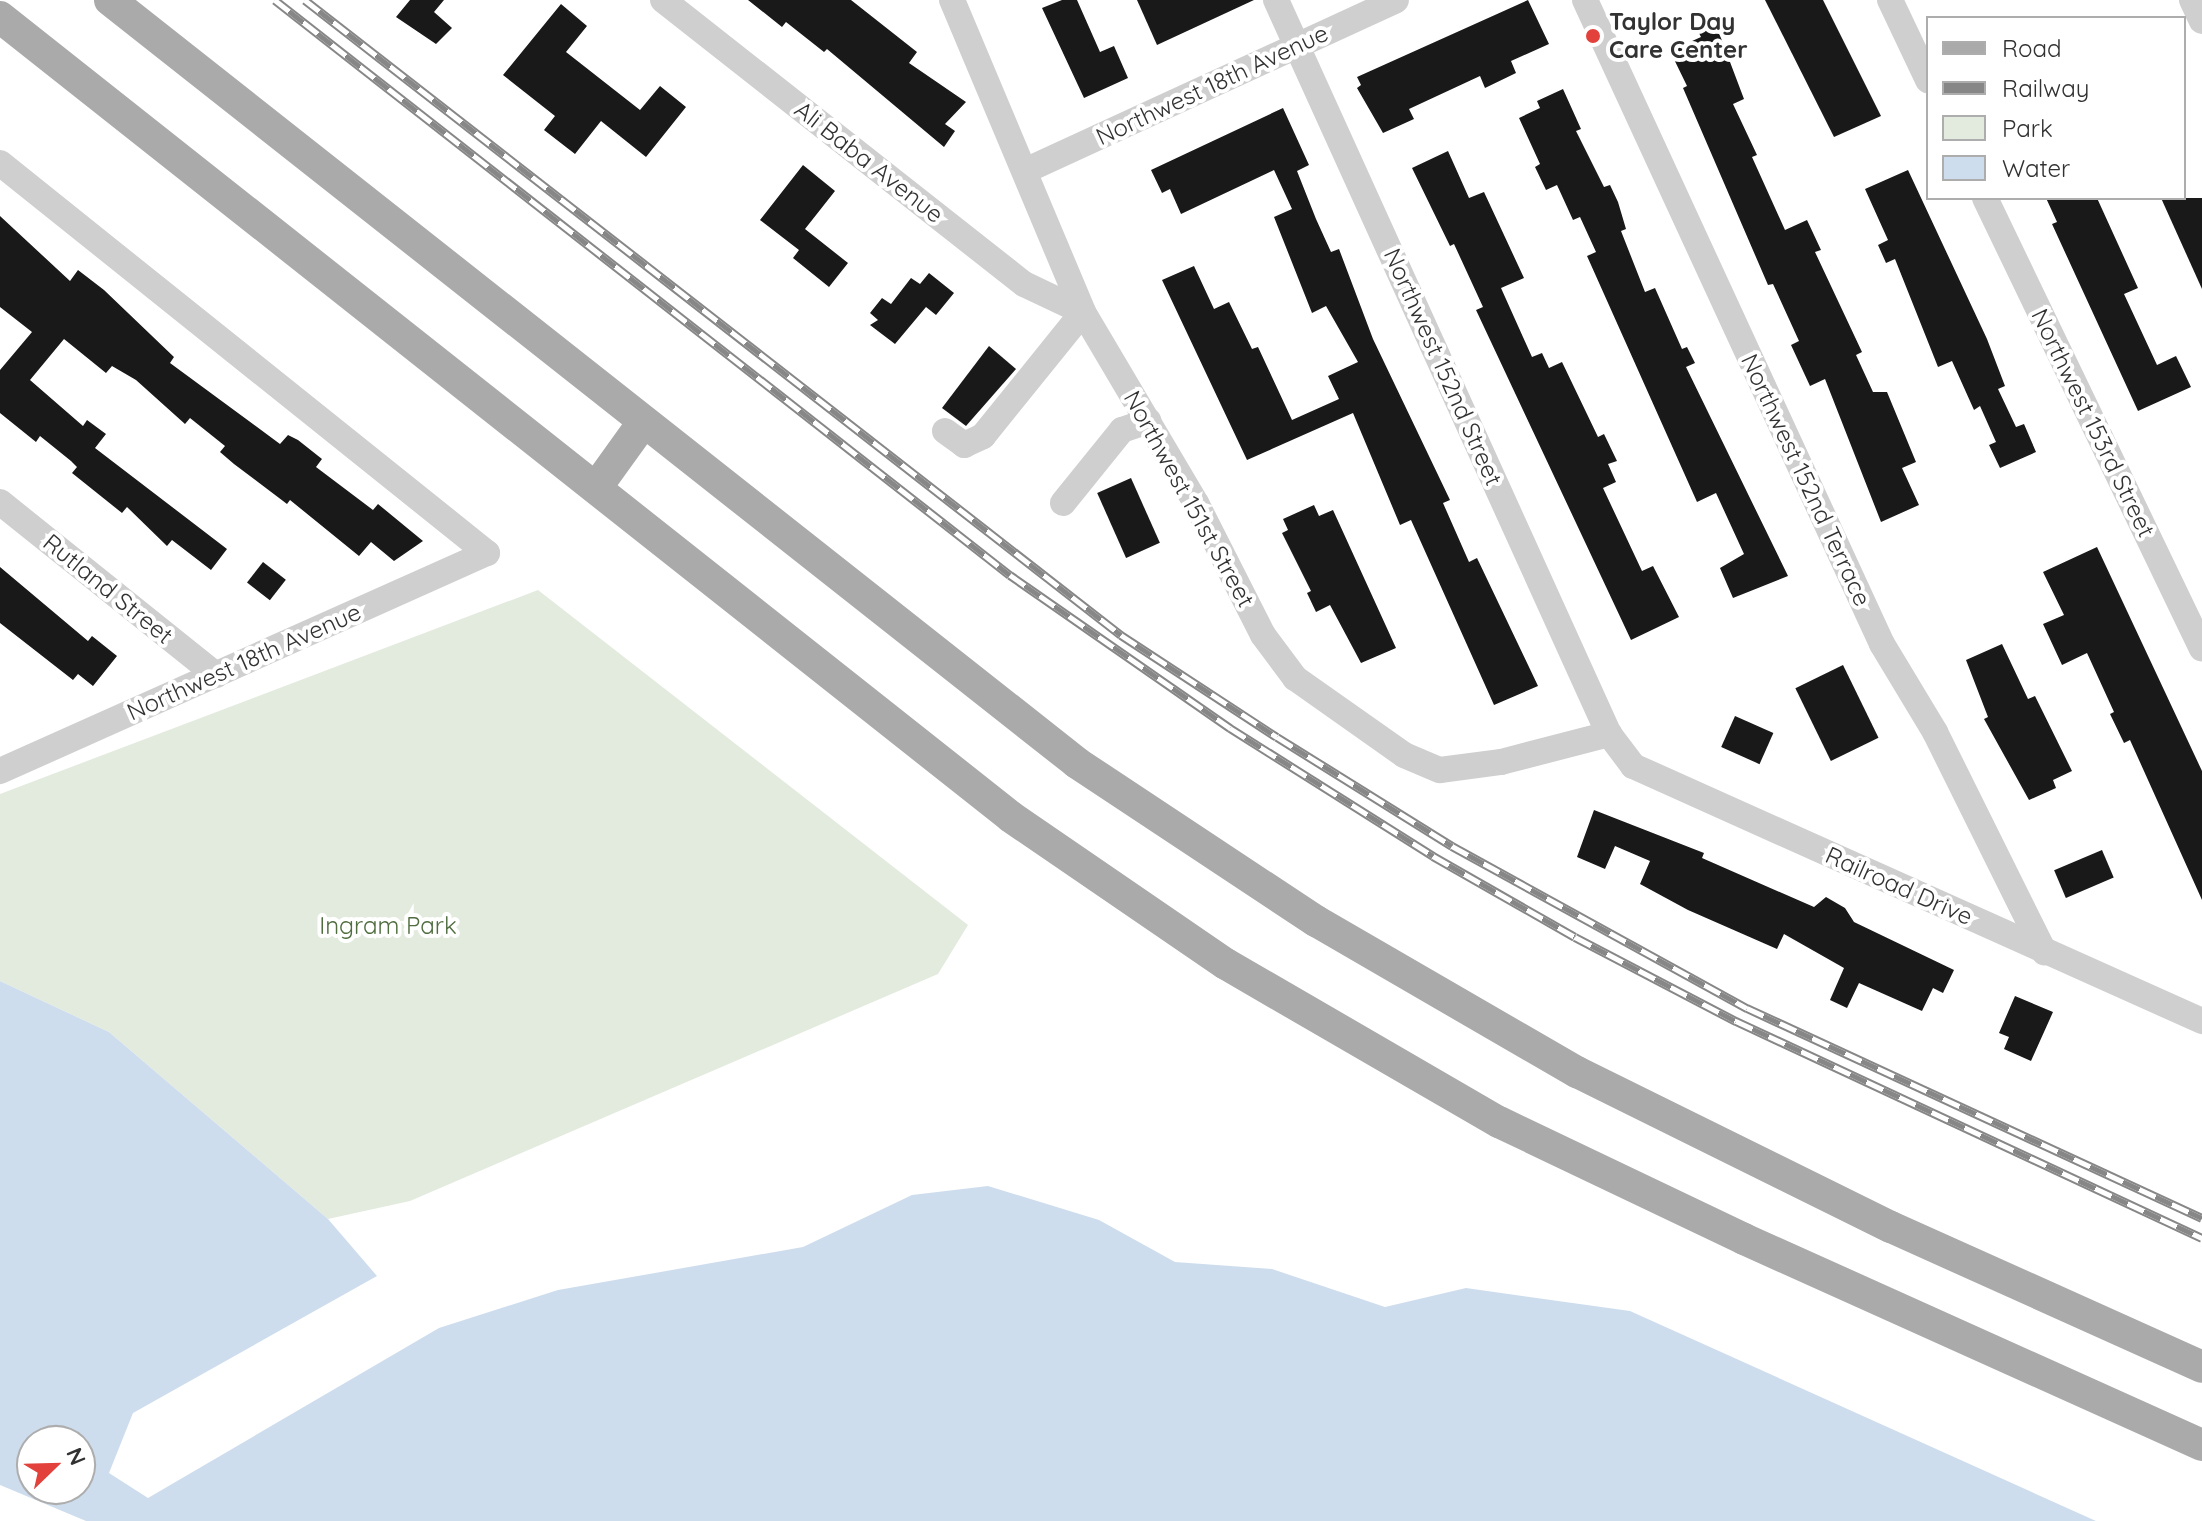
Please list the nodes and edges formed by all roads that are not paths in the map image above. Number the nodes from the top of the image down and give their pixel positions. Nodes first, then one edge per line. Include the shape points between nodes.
1 (110, 0) edge
2 (663, 0) edge
3 (952, 0) edge
4 (1276, 0) edge
5 (1396, 0) edge
6 (1585, 0) edge
7 (1890, 0) edge
8 (2192, 0) edge
9 (0, 17) edge
10 (2202, 21) edge
11 (1297, 46) junction
12 (1926, 76) edge
13 (0, 163) edge
14 (1027, 170) junction
15 (1986, 200) edge
16 (1083, 312) junction
17 (1148, 421) junction
18 (642, 424) junction
19 (945, 431) dead end
20 (596, 488) junction
21 (0, 502) edge
22 (1063, 503) dead end
23 (2202, 648) edge
24 (216, 675) junction
25 (1609, 734) junction
26 (0, 771) edge
27 (2044, 952) junction
28 (2202, 1021) edge
29 (2202, 1367) edge
30 (2202, 1445) edge

1 - 18 main road
2 - 16 street, Ali Baba Avenue via 1024,284
3 - 14 street, Northwest 151st Street
4 - 11 street, Northwest 152nd Street
5 - 11 street, Northwest 18th Avenue
6 - 27 street, Northwest 152nd Terrace via 1882,644 1935,732
7 - 12 street
8 - 10 street
9 - 20 main road
11 - 14 street, Northwest 18th Avenue
11 - 25 street, Northwest 152nd Street
13 - 24 street, Northwest 18th Avenue via 487,553
14 - 16 street, Northwest 151st Street
15 - 23 street, Northwest 153rd Street
16 - 17 street, Northwest 151st Street
16 - 19 street via 983,436 964,445
17 - 22 street via 1122,430
17 - 25 street, Northwest 151st Street via 1263,635 1295,678 1404,755 1440,770 1501,762
18 - 20 main road
18 - 29 main road via 1077,763 1316,921 1577,1072 1891,1227
20 - 30 main road via 1011,817 1226,964 1499,1122 1744,1239
21 - 24 street, Rutland Street
24 - 26 street, Northwest 18th Avenue
25 - 27 street, Railroad Drive via 1633,766
27 - 28 street, Railroad Drive

